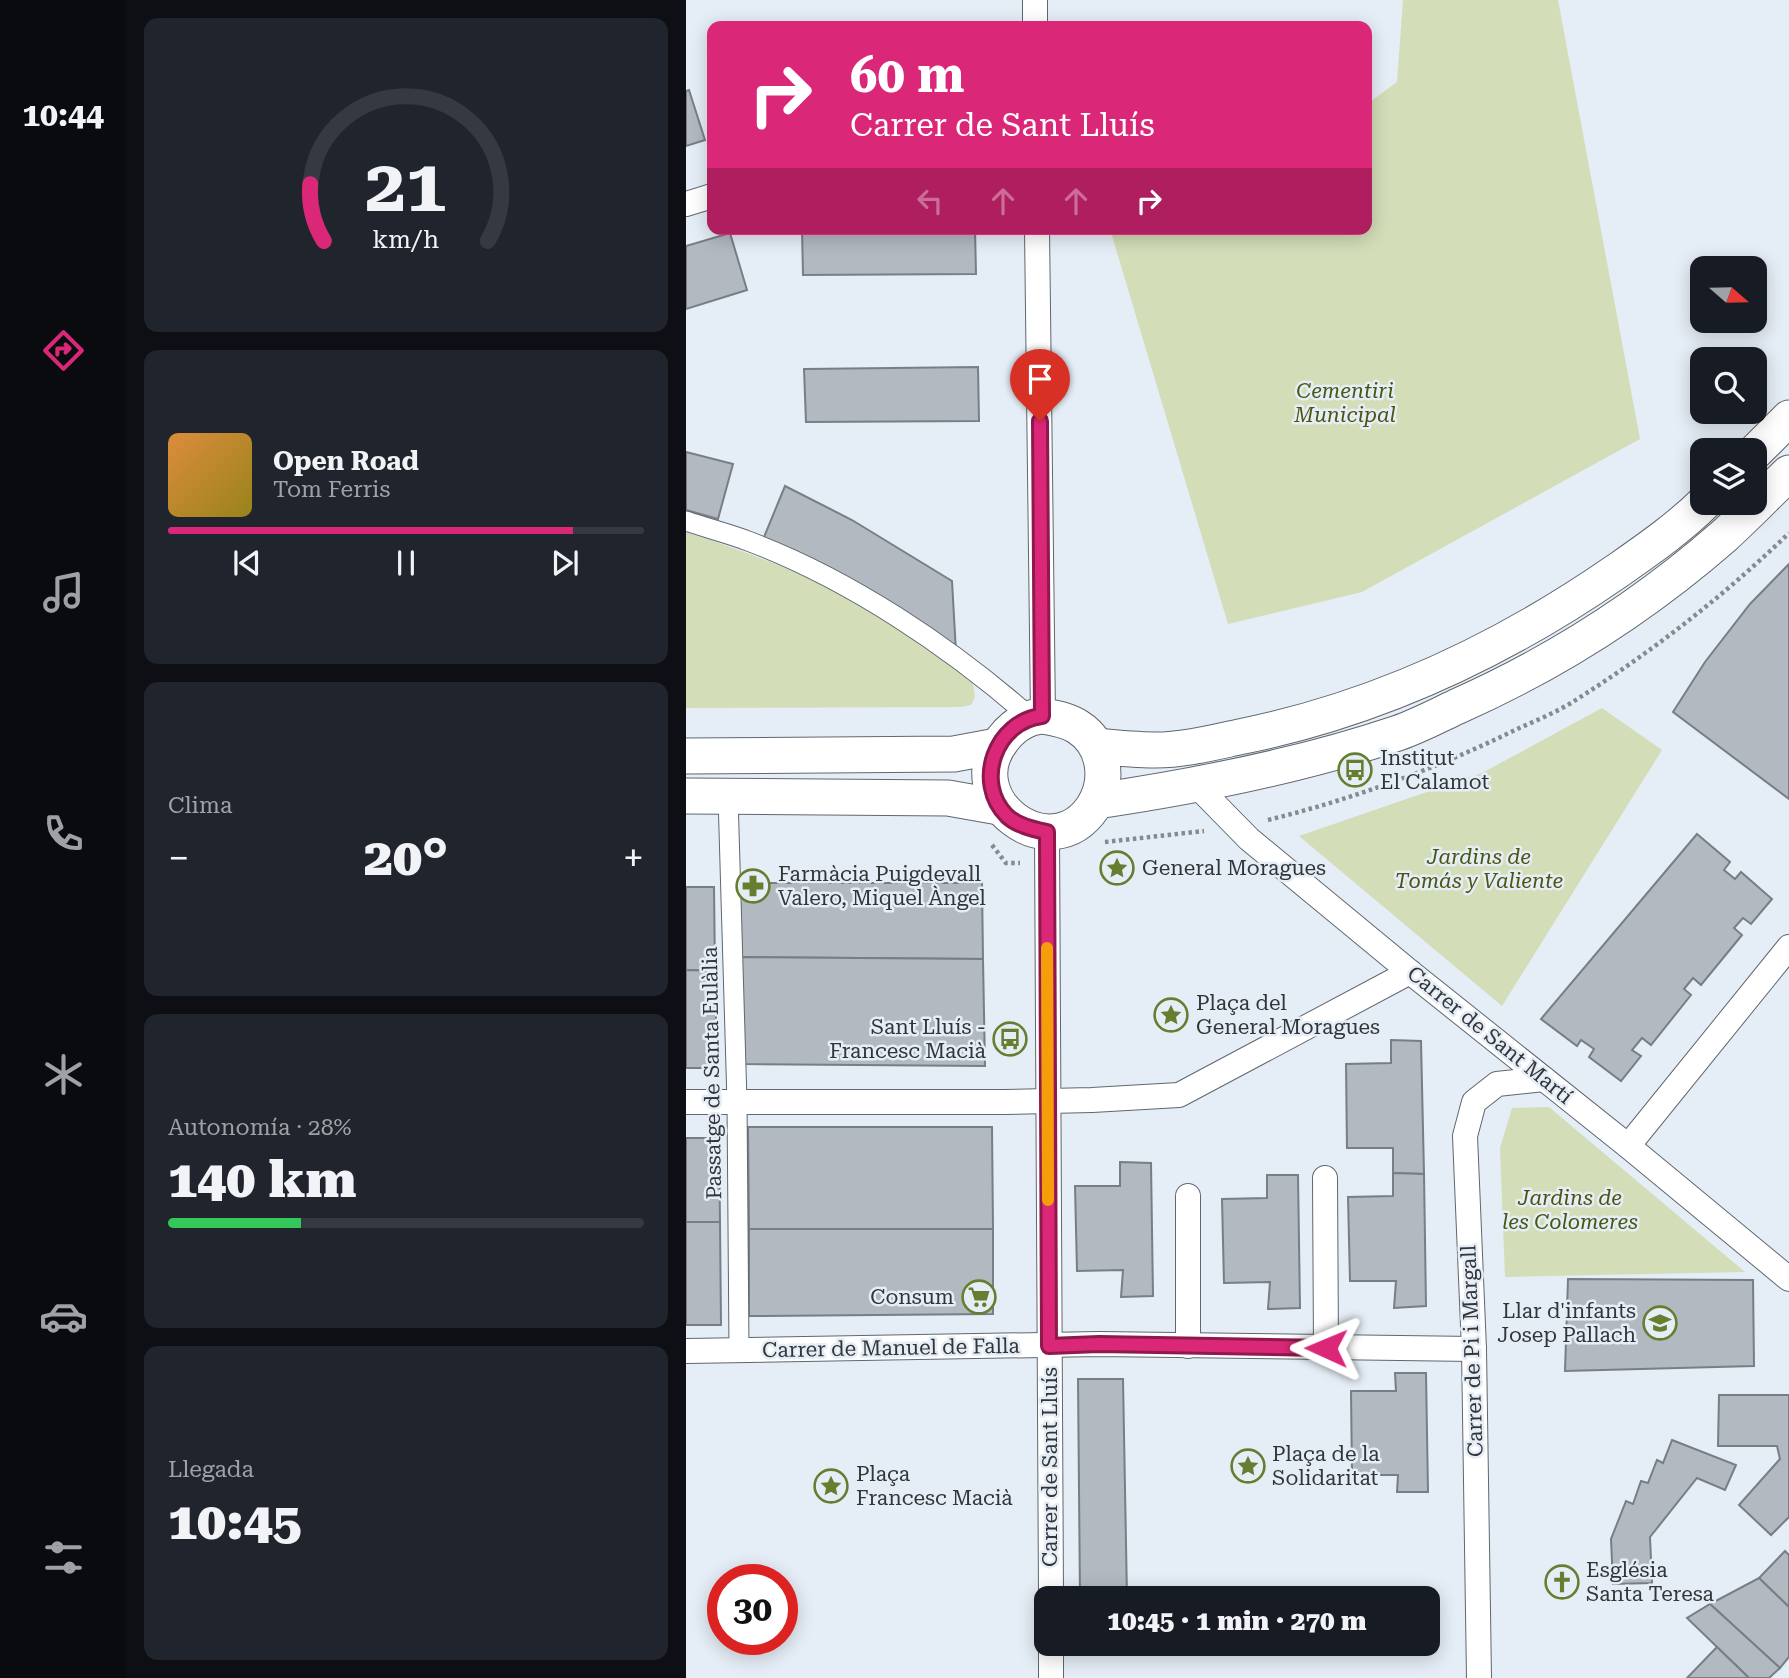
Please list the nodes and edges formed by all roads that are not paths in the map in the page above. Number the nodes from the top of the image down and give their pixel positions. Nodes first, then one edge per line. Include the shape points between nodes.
1 (1035, 0) edge
2 (1035, 21) edge
3 (707, 198) edge
4 (686, 204) edge
5 (1037, 235) edge
6 (1789, 418) edge
7 (1767, 440) edge
8 (1789, 473) edge
9 (1690, 514) edge
10 (686, 521) edge
11 (1036, 716) junction
12 (997, 746) junction
13 (1097, 746) junction
14 (686, 756) edge
15 (1196, 785) junction
16 (686, 796) edge
17 (728, 796) junction
18 (1097, 800) junction
19 (999, 807) junction
20 (1047, 832) junction
21 (1789, 947) edge
22 (1410, 972) junction
23 (1545, 1079) junction
24 (1048, 1101) junction
25 (686, 1102) edge
26 (737, 1102) junction
27 (1628, 1146) junction
28 (1325, 1178) dead end
29 (1188, 1196) dead end
30 (1789, 1279) edge
31 (1049, 1346) junction
32 (1188, 1346) junction
33 (1326, 1348) junction
34 (1474, 1349) junction
35 (739, 1350) junction
36 (686, 1351) edge
37 (1051, 1586) edge
38 (1051, 1656) edge
39 (1051, 1678) edge
40 (1479, 1678) edge

1 - 2 street
3 - 4 street
5 - 11 street
6 - 7 main road
8 - 15 main road via 1671,580 1575,645 1499,688 1400,733 1321,757
9 - 13 main road via 1647,550 1544,618 1450,668 1387,694 1262,732 1190,747
10 - 11 street via 749,541 829,578 906,623
11 - 12 main road via 1009,731
11 - 13 main road via 1068,721
12 - 14 main road via 954,754
12 - 19 main road via 990,781
13 - 18 main road via 1104,782
15 - 18 main road
15 - 22 street, Carrer de Sant Martí via 1249,839
16 - 17 main road
17 - 19 main road via 948,798
17 - 26 street, Passatge de Santa Eulàlia
18 - 20 main road via 1073,825
19 - 20 main road via 1026,828
20 - 24 street, Carrer de Sant Lluís
21 - 27 street
22 - 23 street, Carrer de Sant Martí
22 - 24 street via 1179,1095
23 - 27 street, Carrer de Sant Martí
23 - 34 street, Carrer de Pi i Margall via 1497,1084 1474,1102 1471,1113 1465,1136
24 - 26 street
24 - 31 street, Carrer de Sant Lluís
25 - 26 street
26 - 35 street, Passatge de Santa Eulàlia
27 - 30 street, Carrer de Sant Martí
28 - 33 street
29 - 32 street
31 - 32 street, Carrer de Manuel de Falla
31 - 35 street, Carrer de Manuel de Falla
31 - 37 street, Carrer de Sant Lluís
32 - 33 street, Carrer de Manuel de Falla
33 - 34 street, Carrer de Manuel de Falla
34 - 40 street, Carrer de Pi i Margall
35 - 36 street, Carrer de Manuel de Falla
38 - 39 street

